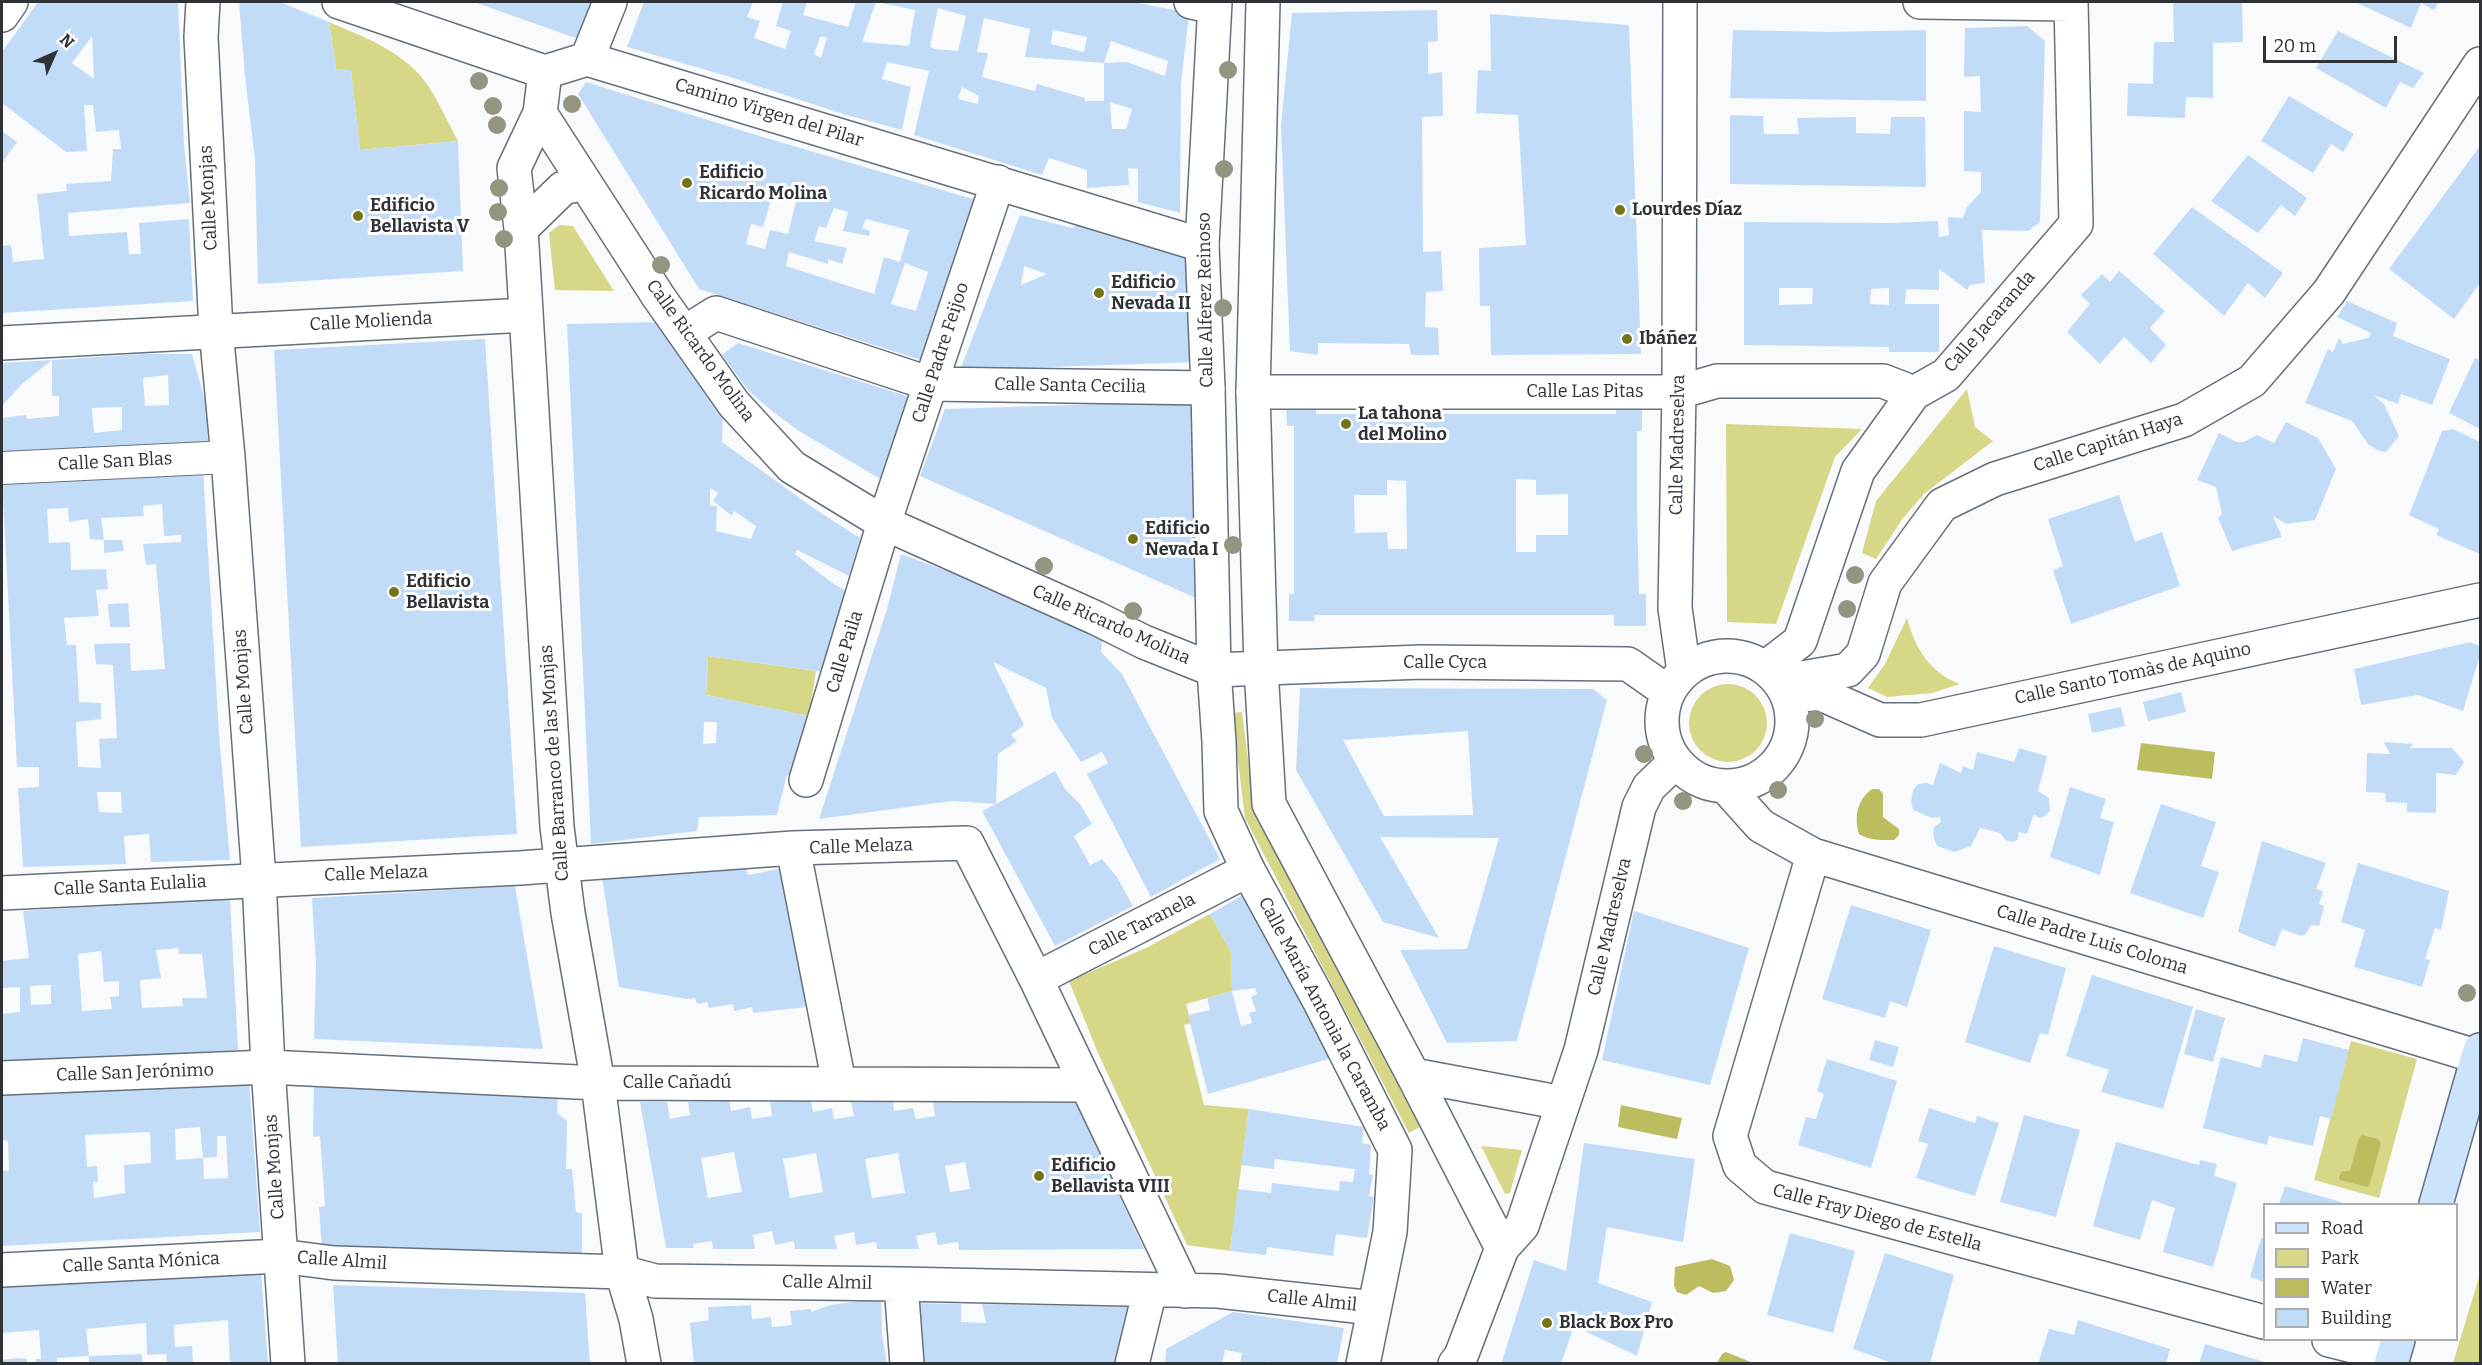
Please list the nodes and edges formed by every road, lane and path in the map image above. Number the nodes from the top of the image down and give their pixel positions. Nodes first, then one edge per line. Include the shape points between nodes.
1 (11, 2) edge
2 (203, 2) edge
3 (339, 2) edge
4 (610, 2) edge
5 (1263, 2) edge
6 (1680, 2) edge
7 (1920, 2) edge
8 (2072, 2) edge
9 (1206, 4) edge
10 (2, 15) edge
11 (587, 59) junction
12 (2481, 64) edge
13 (544, 72) junction
14 (540, 113) junction
15 (998, 182) junction
16 (585, 183) junction
17 (521, 229) junction
18 (1202, 245) junction
19 (526, 315) junction
20 (216, 330) junction
21 (684, 333) junction
22 (2, 343) edge
23 (931, 384) junction
24 (1208, 387) junction
25 (1253, 392) junction
26 (1680, 392) junction
27 (1914, 393) junction
28 (228, 457) junction
29 (2, 468) edge
30 (884, 523) junction
31 (2481, 600) edge
32 (1261, 668) junction
33 (1214, 670) junction
34 (1676, 682) junction
35 (1777, 682) junction
36 (1676, 761) junction
37 (806, 780) dead end
38 (1726, 787) junction
39 (793, 848) junction
40 (1813, 855) junction
41 (561, 865) junction
42 (1248, 870) junction
43 (259, 879) junction
44 (2, 892) edge
45 (1036, 980) junction
46 (2480, 1053) edge
47 (268, 1067) junction
48 (1413, 1075) junction
49 (2, 1078) edge
50 (598, 1083) junction
51 (839, 1083) junction
52 (1087, 1085) junction
53 (1563, 1103) junction
54 (2436, 1203) edge
55 (1502, 1248) junction
56 (280, 1256) junction
57 (2, 1270) edge
58 (622, 1272) junction
59 (901, 1284) junction
60 (1150, 1290) junction
61 (1185, 1291) junction
62 (1374, 1308) junction
63 (2263, 1321) edge
64 (2334, 1341) edge
65 (2394, 1353) edge
66 (288, 1364) edge
67 (644, 1364) edge
68 (907, 1364) edge
69 (1132, 1364) edge
70 (1362, 1364) edge
71 (1455, 1364) edge

1 - 10 street
2 - 20 street, Calle Monjas via 201,37
3 - 13 street
4 - 11 street
5 - 25 street
6 - 26 street, Calle Madreselva
7 - 8 street
8 - 27 street, Calle Jacaranda via 2076,224 1946,375
9 - 18 street, Calle Alferez Reinoso
11 - 13 street
11 - 15 street, Camino Virgen del Pilar
12 - 35 street, Calle Capitán Haya via 2328,292 2252,381 2184,420 1995,478 1942,505 1885,583 1863,654 1848,670
13 - 14 street
14 - 16 street, Calle Ricardo Molina
14 - 17 street, Calle Barranco de las Monjas via 514,168
15 - 18 street, Camino Virgen del Pilar
15 - 23 street, Calle Padre Feijoo
16 - 17 street via 563,188
16 - 21 street, Calle Ricardo Molina
17 - 19 street, Calle Barranco de las Monjas
18 - 24 street, Calle Alferez Reinoso
19 - 20 street, Calle Molienda
19 - 41 street, Calle Barranco de las Monjas
20 - 22 street, Calle Molienda
20 - 28 street, Calle Monjas
21 - 23 street, Calle Santa Cecilia via 716,313
21 - 30 street, Calle Ricardo Molina via 734,404 792,467
23 - 24 street, Calle Santa Cecilia
23 - 30 street, Calle Padre Feijoo
24 - 33 street, Calle Alferez Reinoso
25 - 26 street, Calle Las Pitas
25 - 32 street
26 - 27 street, Calle Las Pitas via 1717,381 1883,381
26 - 34 street, Calle Madreselva
27 - 35 street, Calle Jacaranda via 1858,471 1800,641
28 - 29 street, Calle San Blas
28 - 43 street, Calle Monjas
30 - 33 street, Calle Ricardo Molina
30 - 37 street, Calle Paila
31 - 35 street, Calle Santo Tomàs de Aquino via 1921,720 1880,720 1821,694
32 - 33 street, Calle Cyca
32 - 34 street, Calle Cyca via 1422,662 1628,664
32 - 48 street via 1269,804
33 - 42 street, Calle María Antonia la Caramba via 1221,811
34 - 35 street via 1702,660 1724,656 1746,658
34 - 36 street via 1662,709 1661,728
35 - 38 street via 1792,717 1790,738 1781,758 1766,774
36 - 38 street via 1706,783
36 - 53 street, Calle Madreselva via 1649,787 1639,807 1581,1050
38 - 40 street, Calle Padre Luis Coloma via 1761,826
39 - 41 street, Calle Melaza
39 - 45 street, Calle Melaza via 967,843
39 - 51 street
40 - 46 street, Calle Padre Luis Coloma
40 - 63 street, Calle Fray Diego de Estella via 1730,1136 1740,1166 1765,1187
41 - 43 street, Calle Melaza
41 - 50 street, Calle Barranco de las Monjas
42 - 45 street, Calle Taranela
42 - 62 street, Calle María Antonia la Caramba via 1395,1150 1390,1232
43 - 44 street, Calle Santa Eulalia
43 - 47 street, Calle Monjas
45 - 52 street, Calle Melaza
46 - 54 main road
47 - 49 street, Calle San Jerónimo
47 - 50 street, Calle Cañadú
47 - 56 street, Calle Monjas
48 - 53 street
48 - 55 street
50 - 51 street, Calle Cañadú
50 - 58 street, Calle Barranco de las Monjas
51 - 52 street, Calle Cañadú
52 - 61 street, Calle Melaza
53 - 55 street, Calle Madreselva via 1522,1226
55 - 71 street
56 - 57 street, Calle Santa Mónica
56 - 58 street, Calle Almil via 334,1263
56 - 66 street, Calle Monjas
58 - 59 street, Calle Almil via 655,1281
58 - 67 street, Calle Barranco de las Monjas
59 - 60 street, Calle Almil
59 - 68 street
60 - 61 street, Calle Almil
60 - 69 street
61 - 62 street, Calle Almil
62 - 70 street, Calle María Antonia la Caramba
64 - 65 street

